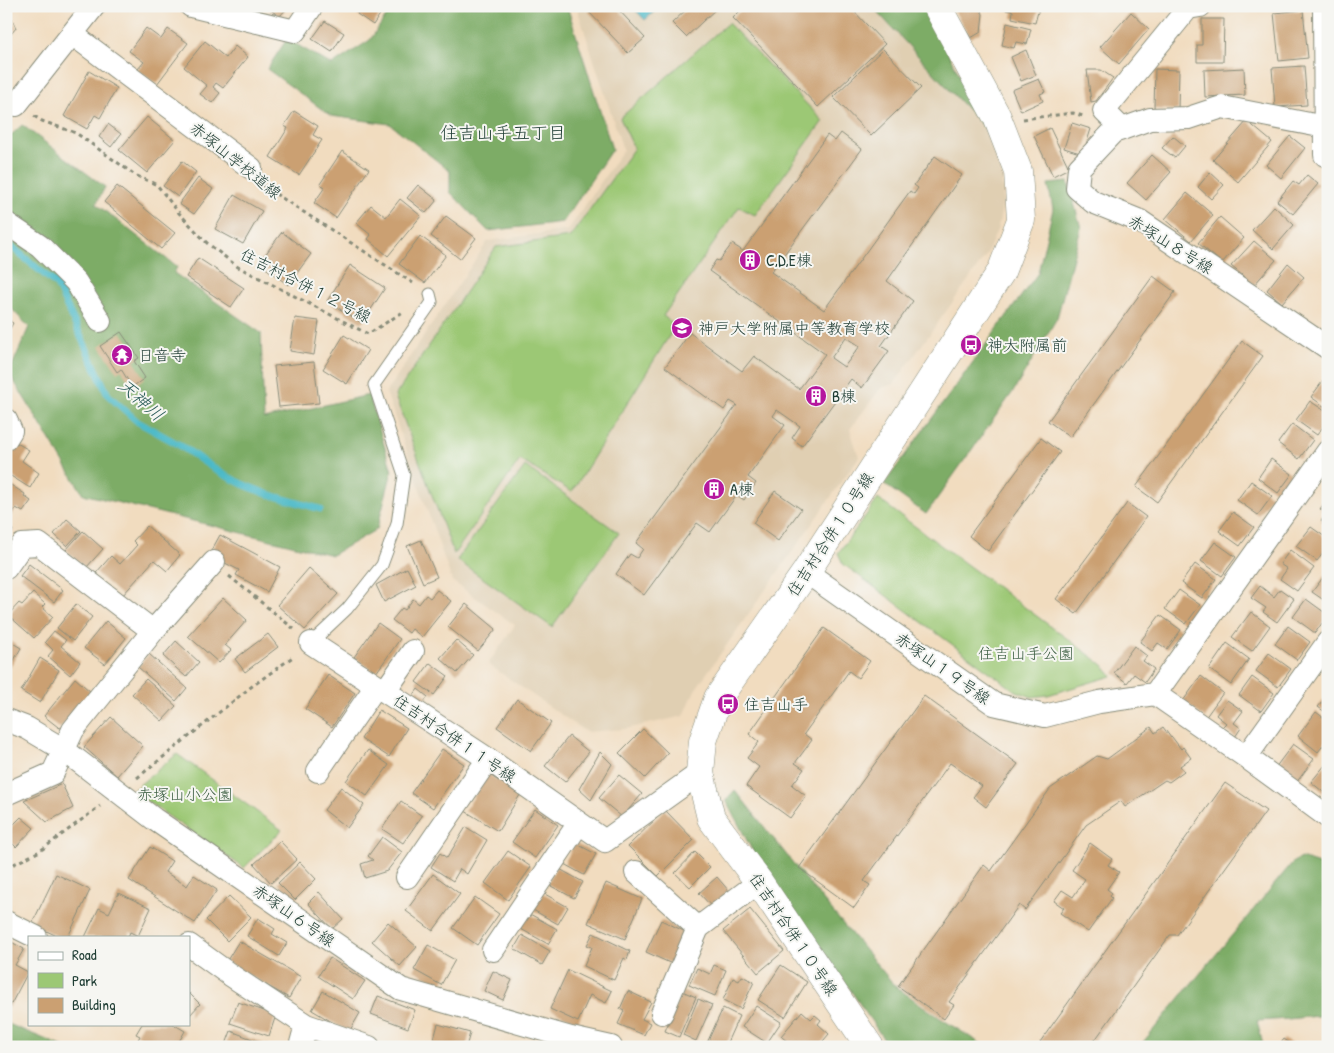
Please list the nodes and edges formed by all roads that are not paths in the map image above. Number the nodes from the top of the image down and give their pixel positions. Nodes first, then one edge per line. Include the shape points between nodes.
1 (94, 6) edge
2 (191, 6) edge
3 (312, 6) edge
4 (937, 6) edge
5 (1200, 6) edge
6 (1324, 6) edge
7 (72, 34) junction
8 (16, 105) road end
9 (1325, 127) junction
10 (1118, 130) junction
11 (1326, 155) edge
12 (251, 168) road end
13 (6, 223) edge
14 (430, 294) road end
15 (100, 321) dead end
16 (1328, 348) edge
17 (6, 420) edge
18 (6, 439) edge
19 (1328, 451) edge
20 (214, 562) road end
21 (6, 568) edge
22 (806, 572) junction
23 (153, 631) junction
24 (1328, 642) edge
25 (311, 643) joint
26 (413, 651) dead end
27 (381, 689) junction
28 (1155, 694) junction
29 (6, 720) edge
30 (64, 750) junction
31 (1246, 757) junction
32 (488, 759) junction
33 (318, 771) dead end
34 (700, 773) junction
35 (6, 794) edge
36 (1328, 817) edge
37 (579, 823) junction
38 (636, 872) dead end
39 (407, 877) dead end
40 (759, 882) junction
41 (6, 922) edge
42 (698, 928) junction
43 (34, 936) edge
44 (190, 946) edge
45 (493, 950) dead end
46 (662, 1013) dead end
47 (306, 1025) junction
48 (300, 1047) edge
49 (369, 1047) edge
50 (612, 1047) edge
51 (870, 1047) edge

1 - 7 street
2 - 3 street via 295,31
4 - 22 street, 住吉村合併１０号線 via 992,109 1018,171 1021,220 1001,272
5 - 10 street via 1188,8 1104,111
6 - 9 street
7 - 8 street
7 - 12 street, 赤塚山学校道線
9 - 10 street via 1222,107 1189,118 1150,119
9 - 11 street
10 - 16 street, 赤塚山８号線 via 1079,168 1077,188 1093,202 1140,221
13 - 15 street via 40,246 76,282
14 - 25 lane via 432,302 374,385 404,475 397,524 382,565 347,609
17 - 18 street via 11,431
19 - 28 street
20 - 23 street
21 - 23 street via 22,545 40,544
22 - 28 street, 赤塚山１９号線 via 994,704 1045,716 1099,702
22 - 34 street, 住吉村合併１０号線 via 718,698 703,741
23 - 30 street via 73,730
24 - 31 street
25 - 27 street, 住吉村合併１１号線
26 - 27 street
27 - 32 street, 住吉村合併１１号線
27 - 33 street
28 - 31 street
29 - 30 street, 赤塚山６号線 via 27,728
30 - 35 street via 53,773
30 - 50 street, 赤塚山６号線 via 154,819 401,989
31 - 36 street
32 - 37 street, 住吉村合併１１号線
32 - 39 street
34 - 37 street, 住吉村合併１１号線 via 605,841
34 - 40 street, 住吉村合併１０号線 via 711,818
37 - 45 street
38 - 42 street
40 - 42 street
40 - 51 street, 住吉村合併１０号線
41 - 43 street
42 - 46 street
44 - 47 street
47 - 48 street
47 - 49 street

